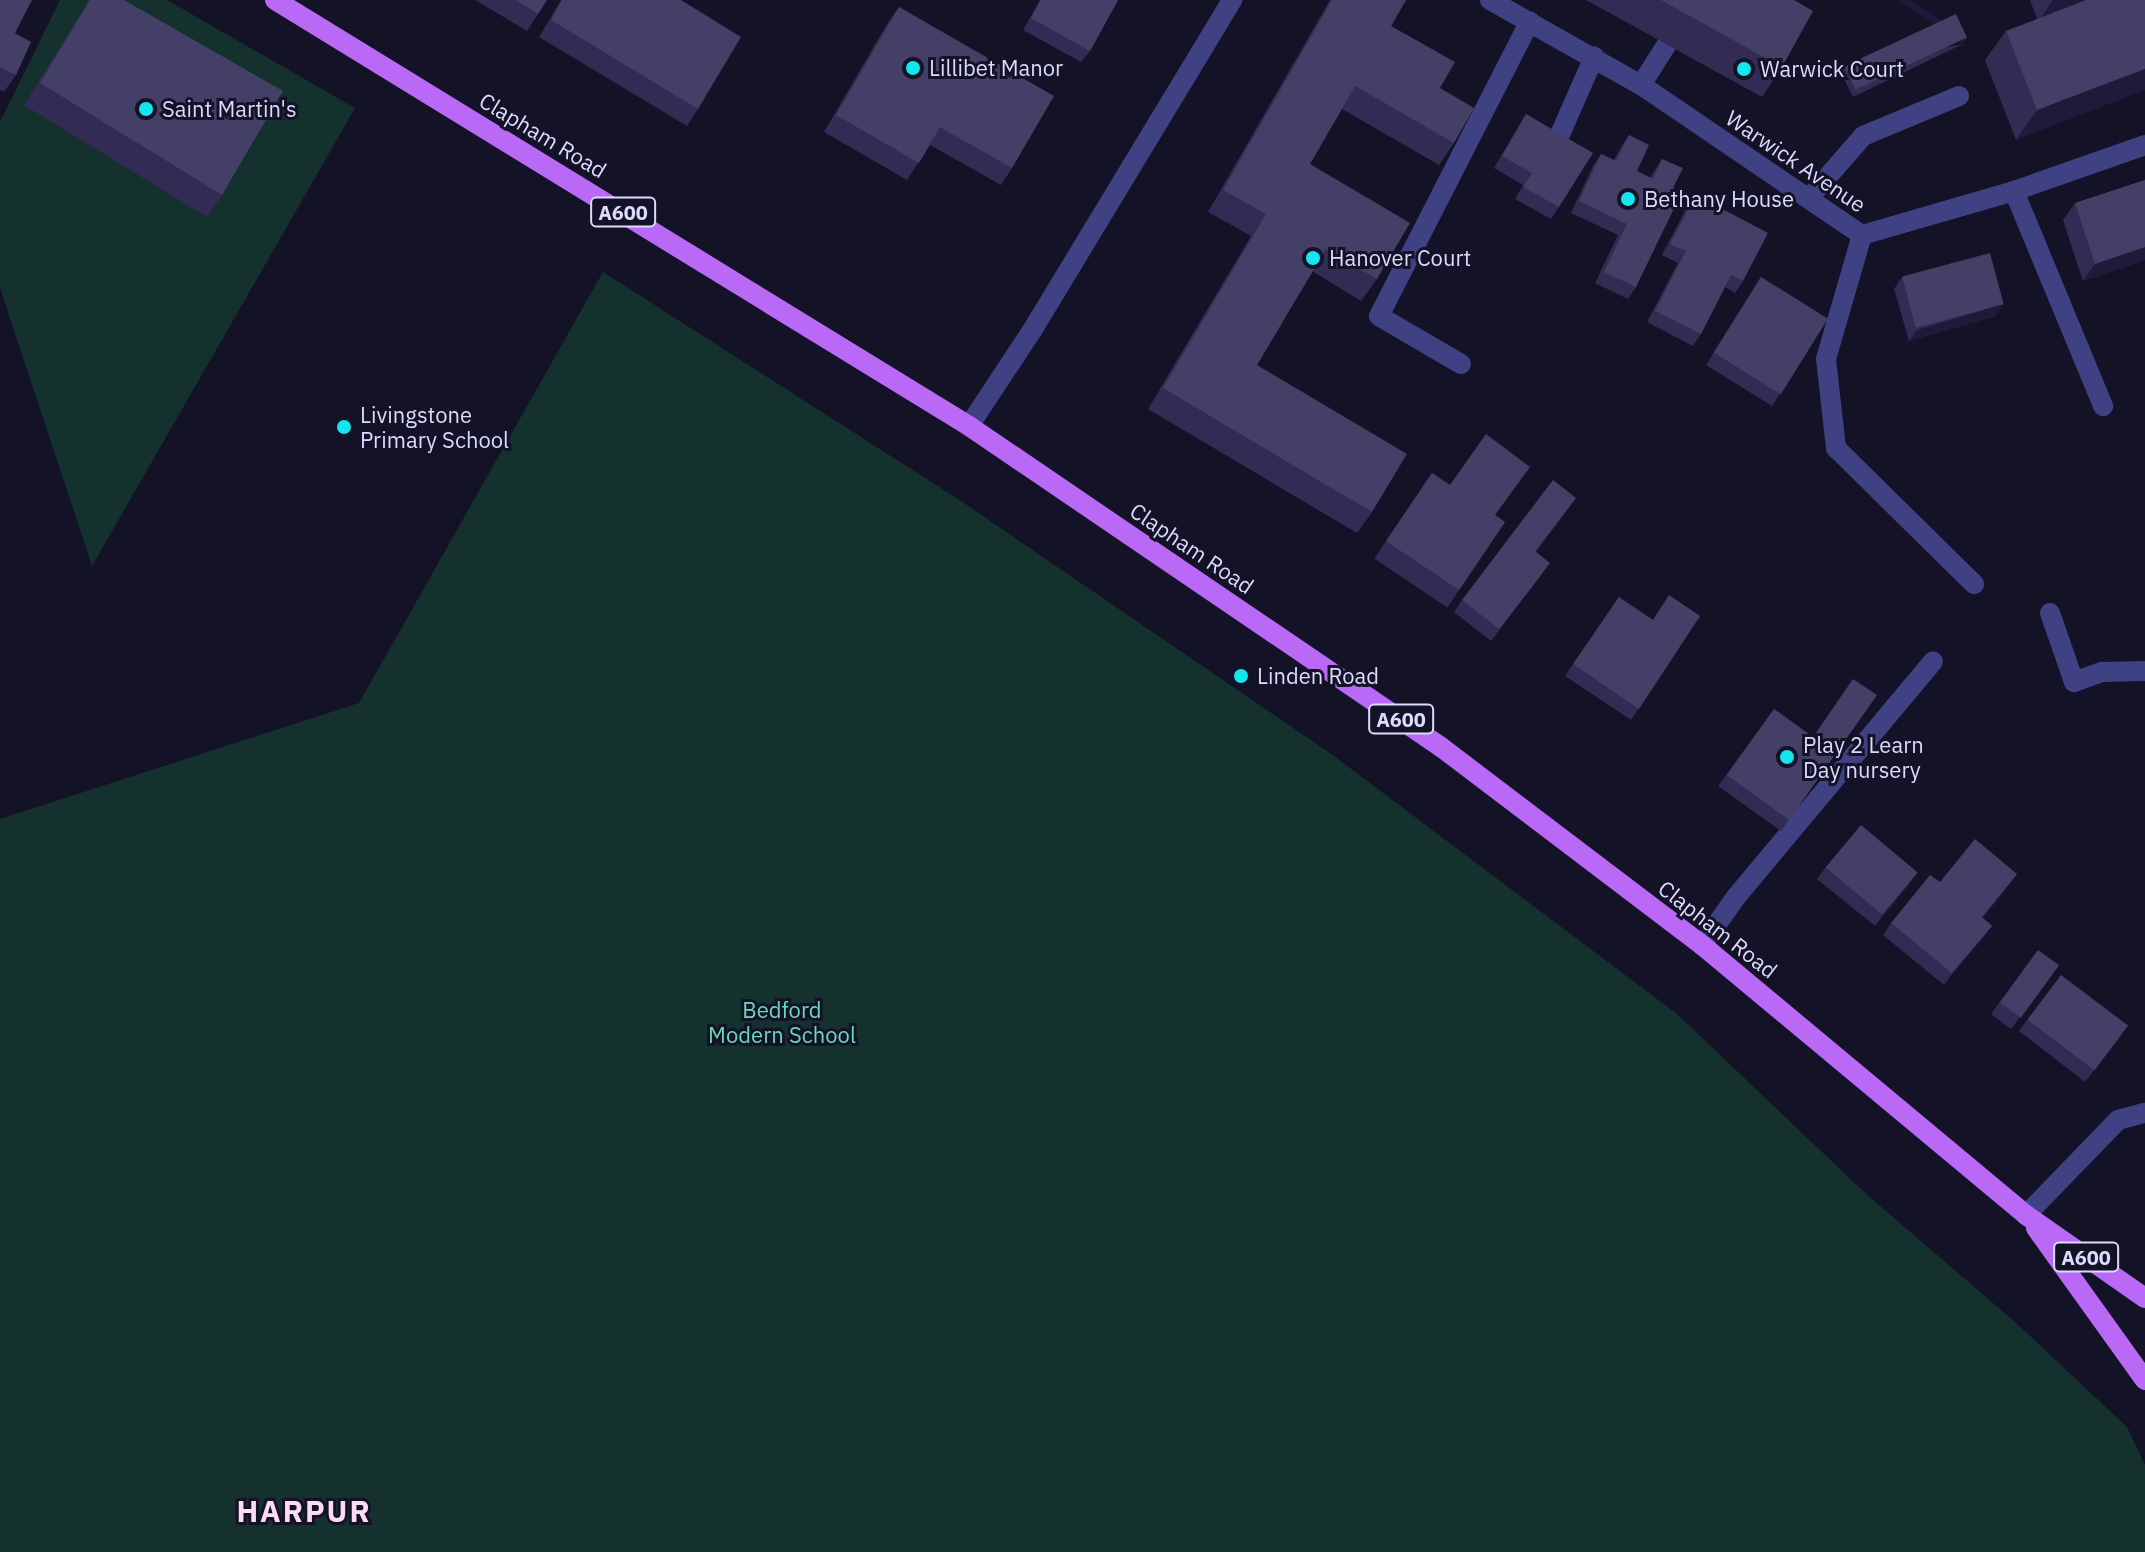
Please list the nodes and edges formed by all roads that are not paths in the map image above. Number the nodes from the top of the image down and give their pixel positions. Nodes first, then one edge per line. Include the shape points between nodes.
1 (275, 0) edge
2 (1232, 0) edge
3 (1490, 0) edge
4 (1695, 0) edge
5 (1530, 21) junction
6 (1594, 57) junction
7 (1641, 85) junction
8 (1959, 96) dead end
9 (1558, 139) edge
10 (2145, 145) edge
11 (2014, 191) junction
12 (1809, 198) junction
13 (1862, 235) junction
14 (1461, 364) dead end
15 (2103, 406) dead end
16 (969, 426) junction
17 (1974, 584) dead end
18 (2050, 613) dead end
19 (1933, 661) dead end
20 (2145, 671) edge
21 (1702, 945) junction
22 (2145, 1113) edge
23 (2026, 1215) junction
24 (2145, 1298) edge
25 (2145, 1380) edge

1 - 16 main road, Clapham Road / A600
2 - 16 street
3 - 5 street, Warwick Avenue
4 - 7 street
5 - 6 street, Warwick Avenue
5 - 14 street via 1379,316
6 - 7 street, Warwick Avenue
6 - 9 street
7 - 12 street, Warwick Avenue
8 - 12 street via 1863,136
10 - 11 street, Warwick Avenue
11 - 13 street, Warwick Avenue
11 - 15 street
12 - 13 street, Warwick Avenue
13 - 17 street via 1826,359 1836,448
16 - 21 main road, Clapham Road / A600 via 1441,747
18 - 20 street via 2074,682 2102,672
19 - 21 street
21 - 23 main road, Clapham Road / A600
22 - 23 street via 2118,1120
23 - 24 main road, Clapham Road / A600
23 - 25 main road, Clapham Road / A600

